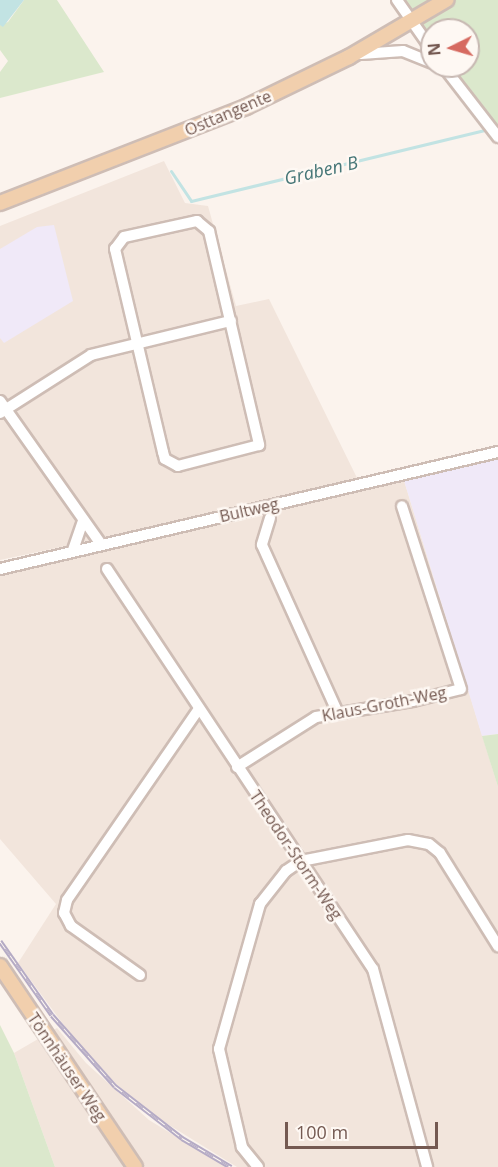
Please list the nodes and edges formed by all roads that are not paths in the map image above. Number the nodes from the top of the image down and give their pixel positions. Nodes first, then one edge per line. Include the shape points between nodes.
1 (397, 0) edge
2 (446, 0) edge
3 (411, 21) junction
4 (420, 33) edge
5 (420, 56) edge
6 (349, 57) junction
7 (452, 78) edge
8 (498, 137) edge
9 (0, 203) edge
10 (231, 321) junction
11 (137, 344) junction
12 (2, 408) edge
13 (498, 452) edge
14 (402, 506) dead end
15 (270, 518) dead end
16 (83, 521) junction
17 (101, 544) junction
18 (72, 550) junction
19 (0, 569) edge
20 (107, 569) dead end
21 (200, 709) junction
22 (336, 711) junction
23 (237, 767) junction
24 (301, 861) junction
25 (498, 946) edge
26 (0, 966) edge
27 (140, 975) dead end
28 (135, 1167) edge
29 (258, 1167) edge
30 (427, 1167) edge

1 - 3 street
2 - 3 main road, Osttangente
3 - 4 street
3 - 6 main road, Osttangente
5 - 6 street via 390,50
6 - 9 main road, Osttangente via 199,127
7 - 8 street
10 - 11 street
10 - 11 street via 209,231 204,224 190,221 118,241 115,258
10 - 11 street via 259,445 185,466 171,464 162,453
11 - 12 street via 91,355
12 - 16 street
13 - 17 street, Bultweg
14 - 22 street, Klaus-Groth-Weg via 461,688 413,701
15 - 22 street via 262,545
16 - 17 street
16 - 18 street
17 - 18 street, Bultweg
18 - 19 street, Bultweg
20 - 21 street, Theodor-Storm-Weg
21 - 23 street, Theodor-Storm-Weg
21 - 27 street via 67,900 64,913 71,926
22 - 23 street, Klaus-Groth-Weg via 299,727
23 - 24 street, Theodor-Storm-Weg
24 - 25 street via 408,840 429,844 440,853
24 - 29 street via 270,887 260,904 221,1035 221,1065 242,1147
24 - 30 street, Theodor-Storm-Weg via 373,969
26 - 28 main road, Tönnhäuser Weg

